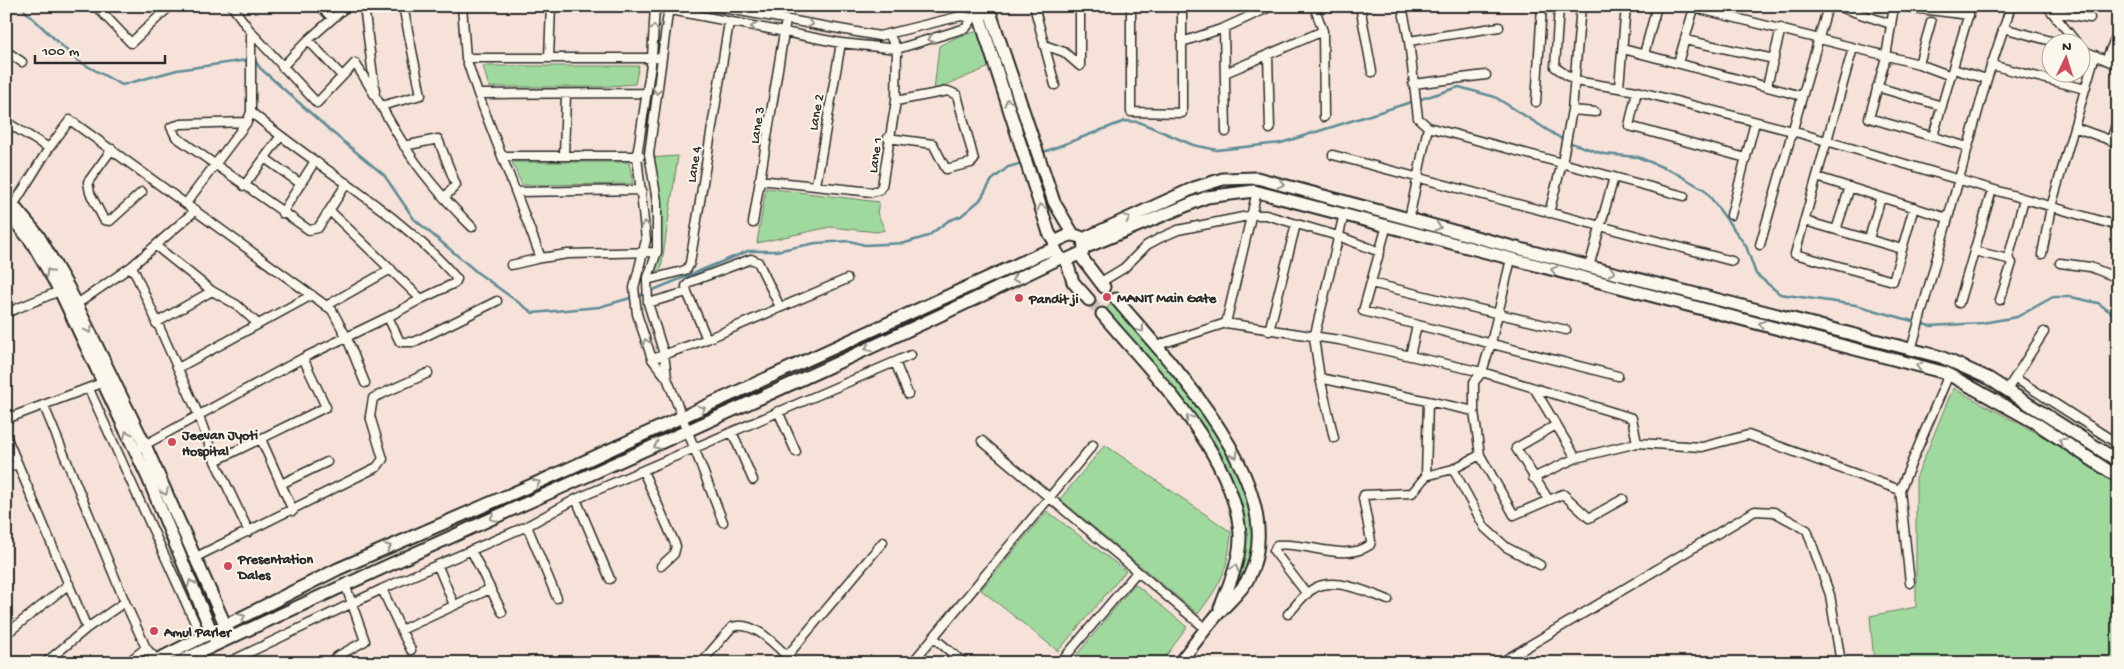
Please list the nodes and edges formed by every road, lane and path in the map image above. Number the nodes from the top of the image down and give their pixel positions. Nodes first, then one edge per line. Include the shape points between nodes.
1 (170, 6) edge
2 (232, 6) edge
3 (320, 6) edge
4 (346, 6) edge
5 (364, 6) edge
6 (403, 6) edge
7 (462, 6) edge
8 (551, 6) edge
9 (711, 6) edge
10 (1034, 6) edge
11 (1080, 6) edge
12 (1131, 6) edge
13 (1182, 6) edge
14 (1272, 6) edge
15 (1314, 6) edge
16 (1360, 6) edge
17 (1402, 6) edge
18 (1542, 6) edge
19 (1559, 6) edge
20 (1581, 6) edge
21 (1626, 6) edge
22 (1658, 6) edge
23 (1828, 6) edge
24 (1836, 6) edge
25 (1896, 6) edge
26 (1971, 6) edge
27 (2012, 6) edge
28 (98, 7) edge
29 (655, 7) edge
30 (668, 7) edge
31 (1691, 7) edge
32 (1926, 8) edge
33 (2050, 9) edge
34 (981, 12) edge
35 (1969, 15) junction
36 (332, 18) junction
37 (2090, 18) dead end
38 (786, 20) junction
39 (729, 22) junction
40 (1930, 22) dead end
41 (1891, 24) junction
42 (1499, 27) dead end
43 (1224, 28) junction
44 (1781, 28) junction
45 (2003, 28) junction
46 (1323, 31) junction
47 (251, 32) junction
48 (784, 32) junction
49 (2068, 32) edge
50 (2118, 32) edge
51 (890, 36) junction
52 (1818, 38) junction
53 (2042, 38) edge
54 (308, 40) junction
55 (1685, 40) junction
56 (1408, 41) junction
57 (1182, 42) junction
58 (840, 43) junction
59 (1044, 45) junction
60 (1623, 48) junction
61 (1853, 48) junction
62 (898, 49) junction
63 (6, 50) edge
64 (1644, 54) junction
65 (2092, 54) edge
66 (1268, 55) junction
67 (2095, 55) junction
68 (1886, 57) junction
69 (466, 58) junction
70 (549, 58) junction
71 (652, 58) junction
72 (662, 58) junction
73 (1774, 59) junction
74 (2106, 60) junction
75 (22, 62) dead end
76 (1678, 63) junction
77 (1919, 64) junction
78 (1991, 65) junction
79 (2118, 65) edge
80 (282, 67) junction
81 (1372, 72) dead end
82 (1952, 72) junction
83 (1226, 73) junction
84 (1486, 75) dead end
85 (342, 76) junction
86 (1987, 79) junction
87 (1575, 81) junction
88 (1055, 85) dead end
89 (1414, 86) junction
90 (1767, 86) junction
91 (1619, 87) junction
92 (1878, 87) junction
93 (2085, 89) junction
94 (1637, 90) junction
95 (375, 93) junction
96 (646, 93) junction
97 (478, 94) junction
98 (566, 94) junction
99 (1802, 96) junction
100 (896, 101) junction
101 (1536, 102) dead end
102 (381, 106) junction
103 (1942, 106) junction
104 (1572, 110) junction
105 (251, 112) junction
106 (1595, 112) dead end
107 (1324, 117) dead end
108 (2118, 119) edge
109 (6, 122) edge
110 (247, 122) junction
111 (1755, 122) junction
112 (1428, 127) junction
113 (2074, 127) junction
114 (1270, 129) dead end
115 (1792, 131) junction
116 (1226, 132) dead end
117 (1933, 136) junction
118 (280, 137) junction
119 (888, 138) junction
120 (1826, 141) junction
121 (2114, 142) edge
122 (404, 146) junction
123 (1968, 147) junction
124 (49, 148) junction
125 (112, 149) junction
126 (649, 154) junction
127 (1333, 155) dead end
128 (502, 156) junction
129 (564, 156) junction
130 (637, 156) junction
131 (1746, 158) junction
132 (266, 159) junction
133 (315, 161) junction
134 (1562, 163) junction
135 (214, 165) junction
136 (1036, 170) junction
137 (1817, 176) junction
138 (1614, 177) junction
139 (1419, 178) junction
140 (759, 180) junction
141 (1957, 181) junction
142 (348, 183) junction
143 (301, 184) junction
144 (816, 185) junction
145 (244, 186) junction
146 (1850, 187) junction
147 (642, 190) junction
148 (1992, 190) junction
149 (1257, 191) junction
150 (142, 192) dead end
151 (516, 192) junction
152 (1684, 196) dead end
153 (1881, 197) junction
154 (444, 198) junction
155 (2024, 199) junction
156 (187, 202) junction
157 (1914, 207) junction
158 (2051, 207) junction
159 (8, 208) edge
160 (196, 210) junction
161 (330, 211) junction
162 (1549, 212) junction
163 (282, 213) junction
164 (1344, 214) junction
165 (1252, 215) junction
166 (1731, 215) dead end
167 (1947, 218) junction
168 (1409, 219) junction
169 (1805, 221) junction
170 (753, 223) dead end
171 (1296, 224) junction
172 (1387, 225) junction
173 (1599, 226) junction
174 (2118, 226) edge
175 (472, 227) dead end
176 (1836, 230) junction
177 (1338, 236) junction
178 (1869, 239) junction
179 (1080, 244) junction
180 (1760, 245) dead end
181 (156, 246) junction
182 (1902, 249) junction
183 (1974, 251) junction
184 (645, 252) junction
185 (657, 252) junction
186 (1059, 252) junction
187 (1380, 252) junction
188 (2042, 254) dead end
189 (541, 258) junction
190 (1511, 258) junction
191 (2008, 259) junction
192 (1732, 262) dead end
193 (2060, 263) dead end
194 (511, 265) dead end
195 (132, 266) junction
196 (1589, 266) junction
197 (391, 269) junction
198 (2118, 278) edge
199 (847, 279) dead end
200 (647, 283) junction
201 (1370, 283) junction
202 (1102, 285) joint
203 (64, 289) junction
204 (212, 291) junction
205 (687, 292) junction
206 (312, 295) junction
207 (421, 299) junction
208 (1089, 300) tunnel mouth
209 (1116, 300) dead end
210 (2000, 300) dead end
211 (497, 301) dead end
212 (648, 301) junction
213 (1959, 303) dead end
214 (77, 304) junction
215 (326, 306) junction
216 (780, 307) junction
217 (8, 310) edge
218 (1102, 314) tunnel mouth
219 (1496, 314) junction
220 (388, 317) junction
221 (1226, 322) junction
222 (156, 323) junction
223 (258, 324) junction
224 (1417, 325) junction
225 (1566, 330) dead end
226 (1269, 331) junction
227 (2044, 332) dead end
228 (347, 338) junction
229 (1314, 338) junction
230 (707, 339) junction
231 (1164, 343) dead end
232 (1491, 343) junction
233 (1911, 350) junction
234 (664, 354) junction
235 (911, 355) dead end
236 (1410, 356) junction
237 (303, 358) junction
238 (652, 359) junction
239 (895, 362) junction
240 (178, 368) junction
241 (1482, 372) junction
242 (428, 373) dead end
243 (1949, 374) junction
244 (1618, 376) dead end
245 (667, 378) junction
246 (1320, 378) junction
247 (2015, 378) junction
248 (107, 381) junction
249 (365, 383) dead end
250 (1534, 388) junction
251 (89, 389) junction
252 (2007, 390) junction
253 (908, 394) dead end
254 (1428, 401) junction
255 (44, 406) junction
256 (778, 410) junction
257 (1474, 411) junction
258 (199, 416) junction
259 (682, 418) junction
260 (6, 419) edge
261 (1556, 425) junction
262 (688, 432) junction
263 (732, 432) junction
264 (6, 436) edge
265 (1334, 438) dead end
266 (261, 439) junction
267 (982, 441) dead end
268 (2090, 443) junction
269 (1637, 444) junction
270 (2118, 444) edge
271 (1093, 445) dead end
272 (140, 448) junction
273 (693, 449) junction
274 (796, 452) dead end
275 (1480, 455) junction
276 (2084, 455) junction
277 (1576, 458) junction
278 (215, 461) junction
279 (2118, 461) edge
280 (327, 462) dead end
281 (18, 464) junction
282 (6, 468) edge
283 (1453, 469) junction
284 (643, 471) junction
285 (1426, 476) junction
286 (2118, 477) edge
287 (1533, 478) junction
288 (753, 480) dead end
289 (281, 484) junction
290 (1900, 490) junction
291 (1049, 498) junction
292 (576, 499) junction
293 (1548, 499) junction
294 (1623, 499) dead end
295 (293, 511) junction
296 (723, 522) dead end
297 (526, 526) junction
298 (249, 532) junction
299 (883, 542) dead end
300 (471, 550) junction
301 (194, 558) junction
302 (1540, 565) dead end
303 (438, 566) junction
304 (661, 566) dead end
305 (1137, 572) junction
306 (610, 579) dead end
307 (1910, 583) dead end
308 (68, 584) junction
309 (345, 584) junction
310 (382, 589) junction
311 (490, 589) junction
312 (1307, 594) junction
313 (557, 598) dead end
314 (1388, 600) dead end
315 (125, 602) junction
316 (454, 605) junction
317 (351, 606) junction
318 (502, 612) dead end
319 (1218, 614) junction
320 (1288, 614) dead end
321 (225, 626) junction
322 (87, 628) junction
323 (1206, 628) junction
324 (401, 630) junction
325 (6, 634) edge
326 (206, 634) junction
327 (231, 637) junction
328 (933, 637) junction
329 (217, 644) junction
330 (146, 648) junction
331 (411, 650) dead end
332 (786, 656) junction
333 (161, 660) edge
334 (44, 663) edge
335 (128, 663) edge
336 (177, 663) edge
337 (227, 663) edge
338 (339, 663) edge
339 (701, 663) edge
340 (794, 663) edge
341 (912, 663) edge
342 (964, 663) edge
343 (1060, 663) edge
344 (1180, 663) edge
345 (1500, 663) edge
346 (1842, 663) edge

1 - 28 street via 131,43
2 - 47 street
3 - 36 street
4 - 36 street
5 - 95 street
6 - 102 street via 421,94
7 - 69 street
8 - 70 street
9 - 38 street
10 - 59 street
11 - 59 street via 1080,66 1064,52
12 - 57 street via 1131,112 1182,113
13 - 57 street
14 - 43 street
15 - 46 street
16 - 81 street
17 - 56 street
18 - 101 street
19 - 87 street via 1555,67
20 - 87 street
21 - 60 street
22 - 64 street
23 - 52 street
24 - 41 street
25 - 32 street
25 - 41 street
26 - 35 street
27 - 45 street
29 - 30 street
71 -> 29 street
30 - 39 street
30 - 72 street
31 - 44 street
31 - 55 street
32 - 35 street
33 - 37 street
33 - 49 street
34 - 51 street
34 -> 62 street via 966,28
34 - 136 main road
35 - 82 street
36 - 54 street
38 - 48 street, Lane 3
38 -> 51 street via 868,36
48 -> 39 street
39 - 200 street, Lane 4 via 690,264 687,269
40 - 77 street
41 - 68 street
42 - 56 street
43 - 57 street
43 - 83 street
44 - 52 street
44 - 73 street
45 - 53 street
45 - 78 street
46 - 66 street
46 - 107 street
47 - 80 street
47 - 105 street
48 - 58 street
48 - 140 street, Lane 3
50 - 74 street
51 - 62 street
52 - 61 street
52 - 99 street
54 - 80 street
54 - 85 street
55 - 73 street
55 - 76 street
56 - 89 street
58 - 62 street
58 - 144 street, Lane 2
59 - 88 street
60 - 64 street
60 - 91 street
61 - 68 street
61 - 120 street
62 - 100 street, Lane 1
63 - 75 street
64 - 76 street
65 - 67 street
66 - 83 street
66 - 114 street
67 - 74 street
67 - 93 street
68 - 77 street
68 - 92 street
69 - 70 street
69 - 97 street
70 - 71 street
71 - 72 street
71 - 96 street
72 -> 126 street
73 - 90 street
74 - 79 street
76 - 90 street
77 - 82 street
78 - 86 street
78 - 93 street
80 - 85 street via 317,103
82 - 86 street
82 - 103 street
83 - 116 street
84 - 89 street
85 - 95 street via 355,63
86 - 123 street
87 - 91 street
87 - 104 street
89 - 112 street via 1418,118
90 - 99 street
91 - 94 street
92 - 103 street
92 - 117 street via 1869,118
93 - 113 street
94 - 111 street
94 - 131 street via 1629,126
95 - 102 street
96 - 98 street
96 - 130 street
97 - 98 street
97 - 128 street
98 - 129 street
99 - 115 street
100 - 119 street, Lane 1
100 - 119 street via 954,92 974,160 946,169 933,144
102 - 122 street
103 - 117 street
104 - 106 street
104 - 134 street
105 - 110 street
105 - 118 street
108 - 121 street
109 - 124 street
110 - 135 street
110 - 135 street via 171,127 176,137
111 - 115 street
111 - 131 street
112 - 134 street
112 - 139 street
113 - 121 street
113 - 158 street
115 - 120 street
115 - 180 street
117 - 123 street
118 - 132 street
118 - 133 street
119 - 144 street, Lane 1 via 879,190 872,192
120 - 137 street
120 - 141 street
122 - 154 street
122 - 154 street via 438,139 456,186
123 - 141 street
124 - 125 street via 70,120
124 - 159 street
125 - 150 street via 88,182 104,220 110,221
125 - 156 street
126 - 130 street
126 - 185 street via 657,200
127 - 139 street
128 - 129 street
128 - 151 street
129 - 130 street
130 - 147 street
131 - 166 street
132 - 143 street
132 - 145 street
133 - 142 street
133 - 143 street
134 - 138 street
134 - 162 street
135 - 145 street
135 - 156 street
136 - 179 main road
186 -> 136 main road via 1049,233
137 - 146 street
137 - 169 street
138 - 152 street
138 - 173 street
139 - 162 street
139 - 168 street
140 - 144 street, Lane 1
140 - 170 street, Lane 3
141 - 148 street
141 - 167 street
142 - 161 street
142 - 207 street via 395,220 457,279 455,283
143 - 163 street
145 - 163 street
146 - 153 street
146 - 176 street
147 - 151 street
184 -> 147 street
148 - 155 street
148 - 183 street
149 - 164 main road
149 - 165 street
149 - 179 main road via 1207,196
151 - 189 street
153 - 157 street
153 - 178 street
154 - 175 street
155 - 158 street
155 - 191 street
156 - 160 street
157 - 167 street
157 - 182 street
158 - 174 street
158 - 188 street
159 - 203 main road via 38,235
160 - 181 street
160 - 206 street
161 - 163 street via 318,228 309,230
161 - 197 street
162 - 173 street
164 - 172 main road
164 - 177 street
165 - 171 street via 1266,215
165 - 202 street via 1178,230 1160,238 1147,245
165 - 221 street
167 - 233 street
179 -> 168 main road via 1194,188 1223,179 1257,178
168 -> 196 main road
169 - 176 street
169 - 182 street via 1795,254 1893,282
171 - 177 street
171 - 226 street
172 - 187 street
172 - 190 main road
173 - 192 street
173 - 196 street
176 - 178 street
177 - 187 street
177 - 229 street
178 - 182 street
179 - 186 main road
179 - 186 main road
179 - 202 main road
181 - 195 street
181 - 204 street
183 - 191 street
183 - 213 street
184 - 185 street
184 - 189 street
238 -> 184 street via 634,288
185 - 200 street
186 - 208 main road via 1073,282
259 -> 186 main road via 1042,253
186 -> 262 main road
187 - 201 street
189 - 194 street
190 - 219 street
243 -> 190 main road
191 - 210 street via 2012,268
193 - 198 street via 2090,267
195 - 214 street
195 - 222 street
196 -> 233 main road
197 - 207 street
197 - 215 street
199 - 216 street
200 - 212 street
201 - 219 street
201 - 224 street via 1363,311
203 - 214 main road
203 - 217 street
203 - 248 main road
204 - 222 street
204 - 223 street via 237,305
205 - 212 street
205 - 216 street via 686,286 690,282 752,259 758,262
205 - 230 street
206 - 215 street
206 - 223 street
207 - 220 street
209 -> 319 main road via 1198,396 1238,460 1251,497 1259,530 1257,558 1249,579
211 - 220 street via 414,342 400,342
212 - 234 street
214 -> 248 main road
215 - 228 street via 332,310
216 - 230 street
319 -> 218 main road via 1237,560 1240,535 1224,474 1187,414
219 - 225 street
219 - 232 street
220 - 228 street
221 - 226 street
221 - 231 street
222 - 240 street
223 - 240 street
224 - 232 street
224 - 236 street
226 - 229 street
227 - 247 street
228 - 237 street
228 - 249 street
229 - 236 street via 1339,340
229 - 246 street
230 - 234 street
232 - 241 street
232 - 244 street
233 - 252 main road via 1964,366
234 - 238 street
234 - 245 street
235 - 239 street
236 - 241 street
237 - 258 street
237 - 266 street via 326,407
238 - 245 street
239 - 253 street
239 - 256 street
240 - 258 street
241 - 250 street
241 - 257 street via 1474,382
242 - 295 street via 373,398 370,416 383,459 377,467
276 -> 243 main road via 2034,422
243 - 290 street
245 - 259 street
246 - 254 street
246 - 265 street
247 - 252 street
247 - 270 street
248 - 251 street
248 - 272 main road
250 - 261 street
250 - 269 street via 1632,418
251 - 255 street
251 - 326 street
252 - 268 main road
254 - 257 street
254 - 285 street
255 - 260 street
255 - 315 street
256 - 263 street
256 - 274 street
257 - 275 street
258 - 272 street
258 - 278 street
259 - 262 street
321 -> 259 main road via 338,569
261 - 277 street
261 - 287 street via 1516,448
262 - 273 street
262 -> 309 main road
263 - 273 street
263 - 288 street
264 - 281 street
266 - 278 street
266 - 289 street
267 - 291 street
268 - 276 main road
268 - 279 main road
269 - 277 street
269 - 290 street via 1702,447 1748,435
271 - 291 street
272 -> 301 main road
326 -> 272 main road
273 - 284 street
273 - 296 street
275 - 283 street
275 - 293 street via 1514,515
276 - 286 main road
277 - 287 street
278 - 298 street
280 - 289 street
281 - 282 street
281 - 308 street
283 - 285 street
283 - 302 street via 1486,528 1506,547
284 - 292 street
284 - 304 street via 676,546 674,554
285 - 312 street via 1412,493 1364,495 1370,546 1343,551 1276,545 1274,551
287 - 293 street
289 - 295 street
290 - 307 street
291 - 305 street
291 - 328 street
292 - 297 street
292 - 306 street
293 - 294 street via 1563,494 1587,518
295 - 298 street
297 - 300 street
297 - 313 street
298 - 301 street
299 - 332 street
300 - 303 street
300 - 311 street
301 - 321 main road
303 - 310 street
303 - 316 street
305 - 323 street
305 - 343 street
308 - 322 street
308 - 325 street
309 - 317 street
309 - 327 main road
310 - 317 street
310 - 324 street
311 - 316 street
311 - 318 street
312 - 314 street via 1314,588 1339,585 1361,589
312 - 320 street
315 - 322 street
315 - 330 street
316 - 324 street
317 - 337 street
317 - 338 street via 365,641 336,657
319 - 323 main road
321 - 326 main road
321 - 327 main road
322 - 334 street
323 - 344 main road
324 - 331 street
326 - 329 main road
326 - 333 main road
327 - 329 main road
328 - 341 street
328 - 342 street
329 - 336 main road
330 - 333 street
330 - 335 street
332 - 339 street via 755,629 739,625 732,627
332 - 340 street
345 - 346 street via 1755,511 1774,512 1807,530 1830,595

